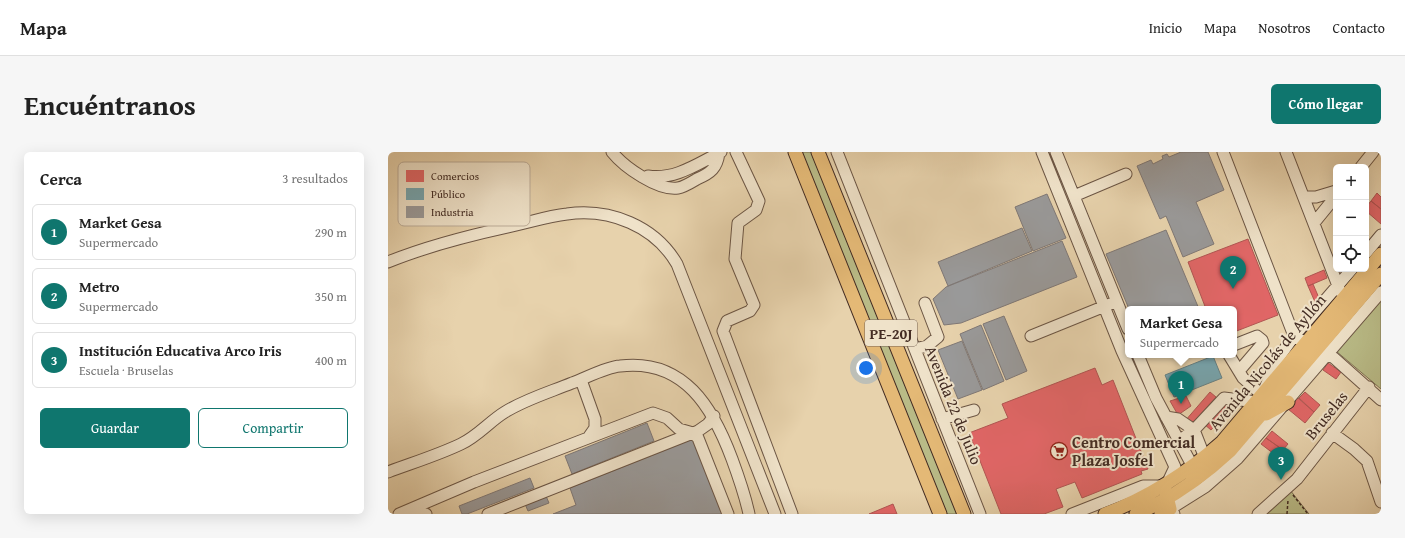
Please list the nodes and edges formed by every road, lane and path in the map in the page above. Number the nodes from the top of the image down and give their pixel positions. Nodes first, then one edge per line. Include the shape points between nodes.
1 (612, 152) edge
2 (704, 152) edge
3 (720, 152) edge
4 (736, 152) edge
5 (795, 152) edge
6 (818, 152) edge
7 (837, 152) edge
8 (1042, 152) edge
9 (1056, 152) edge
10 (1223, 152) edge
11 (1286, 152) edge
12 (1373, 152) edge
13 (1363, 164) edge
14 (1126, 174) dead end
15 (641, 175) junction
16 (1333, 192) edge
17 (1074, 196) junction
18 (1304, 197) junction
19 (1333, 200) edge
20 (530, 222) edge
21 (1314, 223) junction
22 (512, 226) edge
23 (1381, 235) edge
24 (1369, 249) edge
25 (1381, 254) edge
26 (388, 262) edge
27 (1350, 272) edge
28 (1381, 274) edge
29 (1338, 286) junction
30 (1381, 292) edge
31 (1343, 299) junction
32 (1116, 301) junction
33 (925, 302) dead end
34 (1104, 306) junction
35 (1125, 322) edge
36 (1031, 336) dead end
37 (1299, 340) junction
38 (1237, 344) edge
39 (914, 349) junction
40 (1322, 351) junction
41 (1139, 358) edge
42 (1231, 358) edge
43 (1239, 371) junction
44 (581, 380) junction
45 (1369, 387) junction
46 (1260, 398) junction
47 (1381, 400) edge
48 (1288, 402) junction
49 (974, 410) dead end
50 (714, 416) junction
51 (1166, 417) junction
52 (942, 419) junction
53 (1258, 419) junction
54 (1194, 430) junction
55 (693, 433) junction
56 (1332, 433) junction
57 (588, 438) junction
58 (1179, 441) junction
59 (1203, 453) junction
60 (1191, 462) junction
61 (1175, 467) junction
62 (388, 472) edge
63 (1291, 492) dead end
64 (1288, 494) dead end
65 (1381, 502) edge
66 (1168, 504) edge
67 (421, 511) edge
68 (400, 513) edge
69 (488, 514) edge
70 (728, 514) edge
71 (749, 514) edge
72 (775, 514) edge
73 (792, 514) edge
74 (940, 514) edge
75 (964, 514) edge
76 (980, 514) edge
77 (1072, 514) edge
78 (1105, 514) edge
79 (1136, 514) edge
80 (1258, 514) edge
81 (1287, 514) edge
82 (1308, 514) edge

1 - 15 street via 626,166
2 - 15 street via 670,169
3 - 15 street via 667,177
4 - 73 street via 759,201 756,210 738,223 734,259 754,305 750,311 727,321 723,331
5 - 74 main road, PE-20J
6 - 75 main road, PE-20J
7 - 39 street, Avenida 22 de Julio
8 - 34 street
9 - 17 street
10 - 37 street
11 - 18 street
12 - 13 street
14 - 17 street
16 - 18 street via 1316,197
17 - 32 street
18 - 21 street
19 - 21 street
20 - 72 street via 568,214 606,214 644,229 662,244 677,264
21 - 29 street
22 - 26 street via 421,249
23 - 24 street
25 - 31 main road, Avenida Nicolás de Ayllón
27 - 29 street
28 - 40 main road, Avenida Nicolás de Ayllón
29 - 31 street
29 - 37 street
30 - 40 street, Avenida Nicolás de Ayllón
31 - 37 main road, Avenida Nicolás de Ayllón
32 - 34 street
32 - 35 street
33 - 39 street via 938,337 927,346
34 - 36 street
34 - 61 street via 1117,352
37 - 40 street
37 - 46 main road, Avenida Nicolás de Ayllón
38 - 43 street via 1257,336 1263,342
39 - 52 street, Avenida 22 de Julio
40 - 45 street
40 - 48 street, Avenida Nicolás de Ayllón
40 - 53 main road, Avenida Nicolás de Ayllón
41 - 51 street
42 - 43 street
43 - 46 street
44 - 50 street via 619,366 645,365 668,372 688,385
44 - 57 street via 596,419 595,428
44 - 62 street via 533,398 505,412 461,444
45 - 47 street
45 - 56 street, Bruselas
46 - 54 street via 1224,398
46 - 59 main road, Avenida Nicolás de Ayllón via 1222,442
48 - 53 main road
48 - 66 street, Avenida Nicolás de Ayllón via 1250,446 1222,473 1205,487
49 - 52 street
50 - 55 street via 708,424
50 - 71 street via 745,493
51 - 54 street via 1178,420
51 - 58 street
52 - 76 street, Avenida 22 de Julio
53 - 66 main road, Avenida Nicolás de Ayllón via 1214,466
54 - 58 street
54 - 59 street
55 - 57 street via 679,429 667,418 653,413
55 - 69 street
55 - 70 street via 698,438
56 - 65 street via 1367,461
56 - 80 street, Bruselas via 1297,479
57 - 67 street
58 - 60 street
59 - 60 main road, Avenida Nicolás de Ayllón
60 - 61 street
60 - 66 main road, Avenida Nicolás de Ayllón
61 - 66 street
63 - 82 path
64 - 81 path
66 - 77 street via 1143,486
66 - 78 main road, Avenida Nicolás de Ayllón via 1145,497
66 - 79 main road, Avenida Nicolás de Ayllón
67 - 68 street

